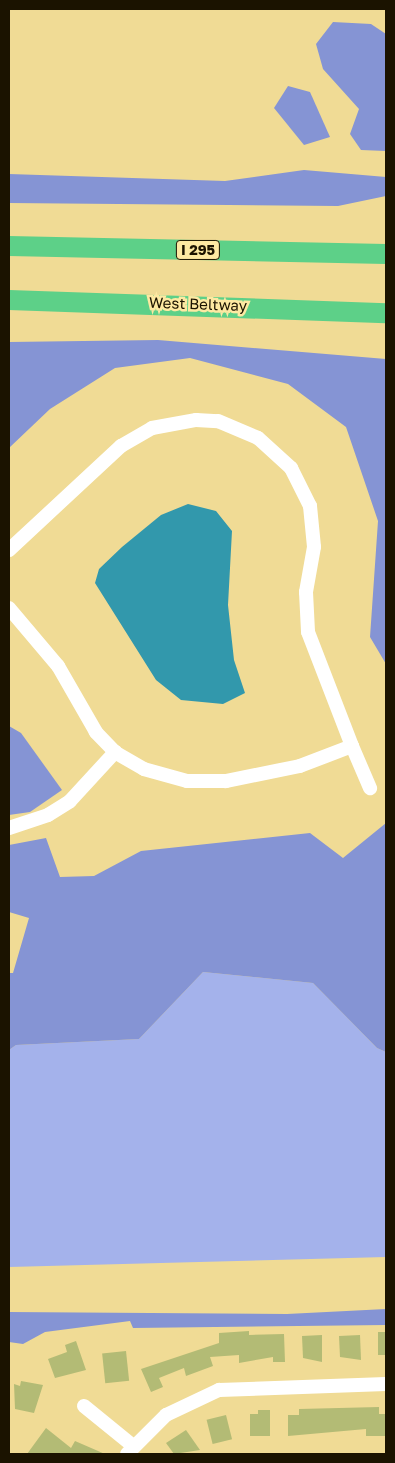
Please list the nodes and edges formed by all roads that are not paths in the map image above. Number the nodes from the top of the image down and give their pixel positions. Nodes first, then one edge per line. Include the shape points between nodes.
1 (9, 246) edge
2 (386, 254) edge
3 (9, 300) edge
4 (194, 303) junction
5 (386, 312) edge
6 (386, 322) edge
7 (9, 550) edge
8 (9, 608) edge
9 (352, 746) junction
10 (115, 752) junction
11 (370, 788) dead end
12 (9, 828) edge
13 (386, 1384) edge
14 (84, 1406) dead end
15 (130, 1450) edge

1 - 2 highway, I 295
3 - 4 highway, West Beltway
4 - 5 highway, West Beltway
4 - 6 highway
7 - 9 street via 134,437 173,422 196,420 239,428 276,451 292,468 310,506 314,547 305,610 314,650
8 - 10 street via 58,666 85,715
9 - 10 street via 300,766 208,782 164,776
9 - 11 street
10 - 12 street via 70,801 48,814
13 - 15 street via 219,1390 166,1415
14 - 15 street

